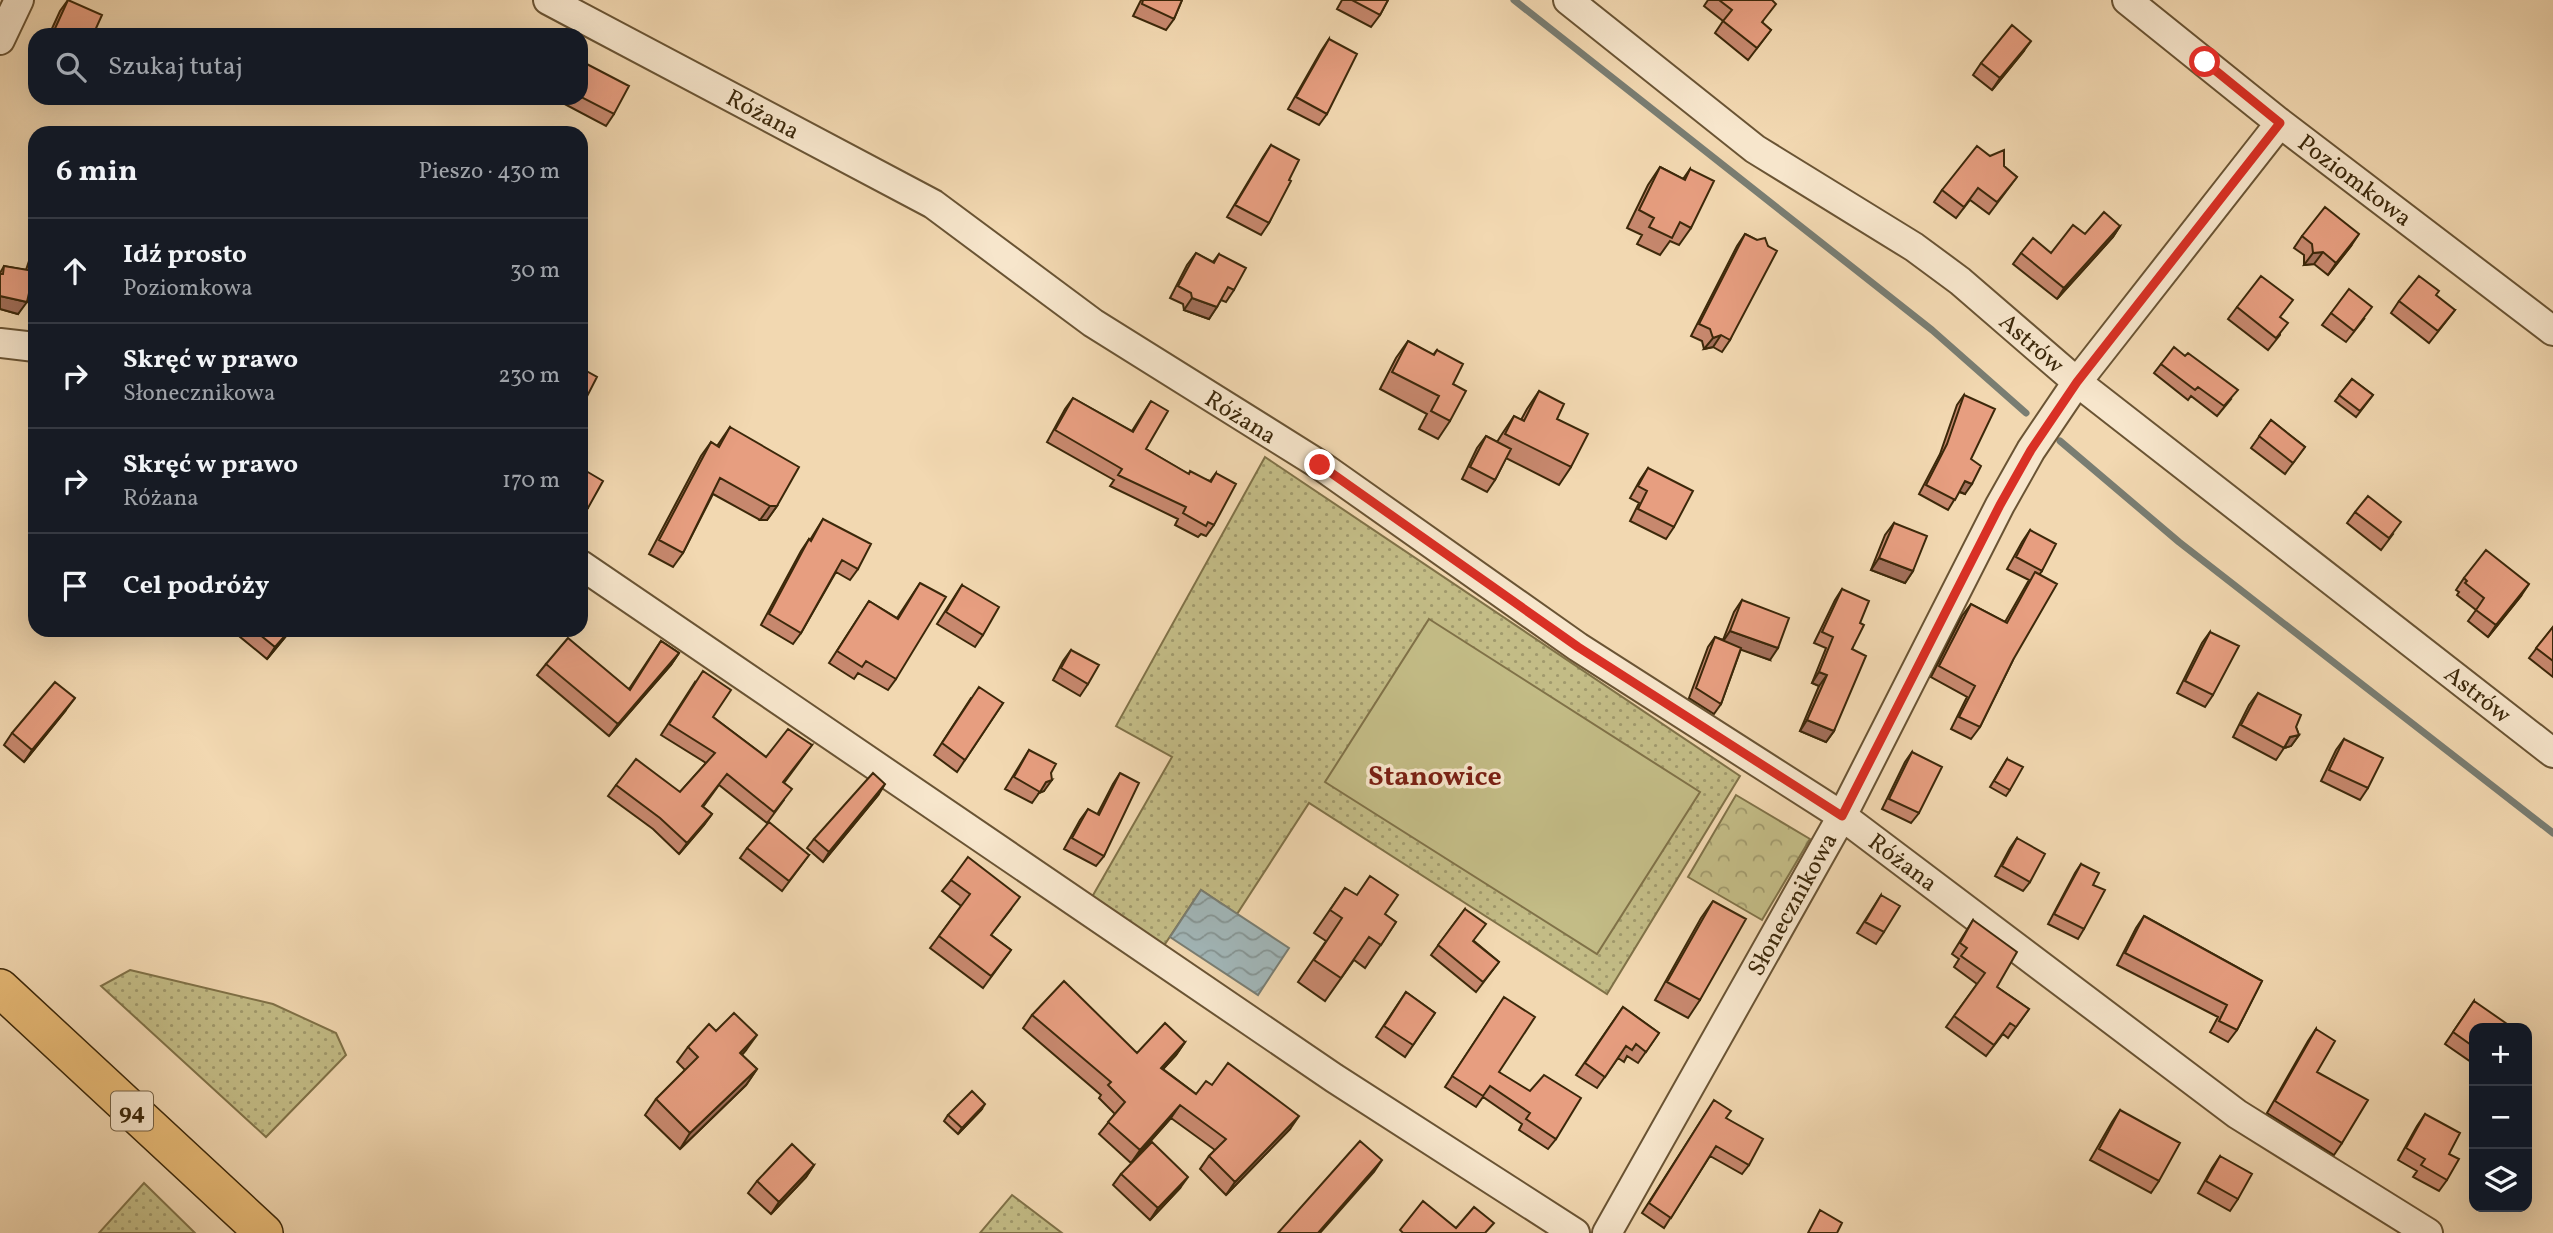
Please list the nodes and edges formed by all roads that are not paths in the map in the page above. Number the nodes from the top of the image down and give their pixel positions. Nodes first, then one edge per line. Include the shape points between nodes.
1 (19, 0) edge
2 (548, 0) edge
3 (1568, 0) edge
4 (2127, 0) edge
5 (0, 40) edge
6 (2280, 123) junction
7 (2553, 331) edge
8 (0, 343) edge
9 (28, 346) edge
10 (2077, 382) junction
11 (588, 570) edge
12 (2553, 753) edge
13 (1842, 816) junction
14 (0, 988) edge
15 (264, 1233) edge
16 (1575, 1233) edge
17 (1607, 1233) edge
18 (2428, 1233) edge

1 - 5 street
2 - 13 street, Różana via 933,204 1093,323 1320,465 1578,647
3 - 10 street, Astrów via 1755,149 1914,247
4 - 6 street, Poziomkowa
6 - 7 street, Poziomkowa
6 - 10 street, Słonecznikowa
8 - 9 street
10 - 12 street, Astrów
10 - 13 street, Słonecznikowa via 2000,505
11 - 16 street via 1334,1078
13 - 17 street, Słonecznikowa
13 - 18 street, Różana via 2237,1114
14 - 15 main road, 94

